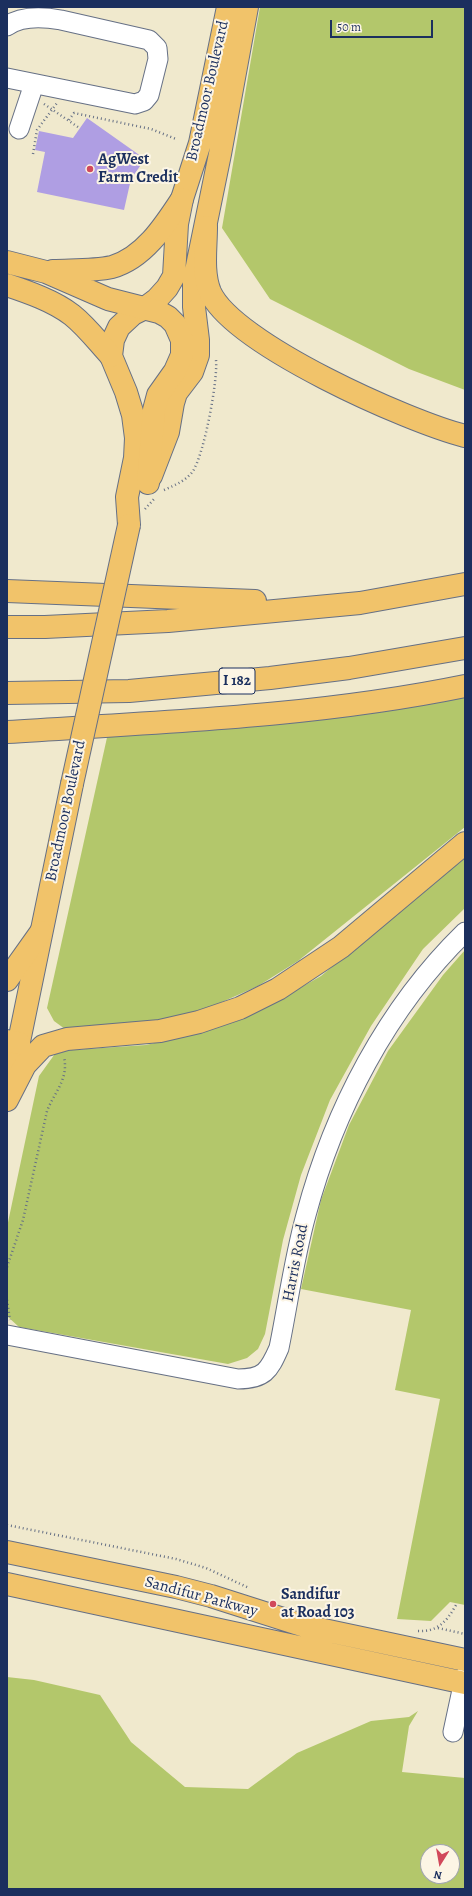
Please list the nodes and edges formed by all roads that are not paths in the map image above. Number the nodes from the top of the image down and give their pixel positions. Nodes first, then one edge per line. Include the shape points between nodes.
1 (228, 7) edge
2 (247, 7) edge
3 (7, 26) edge
4 (7, 78) edge
5 (32, 90) junction
6 (19, 129) dead end
7 (182, 199) junction
8 (206, 227) junction
9 (7, 262) edge
10 (46, 272) junction
11 (7, 285) edge
12 (145, 308) junction
13 (111, 356) junction
14 (465, 436) edge
15 (155, 490) junction
16 (129, 525) junction
17 (465, 584) edge
18 (7, 591) edge
19 (360, 603) junction
20 (7, 627) edge
21 (465, 648) edge
22 (465, 686) edge
23 (7, 693) edge
24 (7, 732) edge
25 (465, 843) edge
26 (41, 932) junction
27 (465, 932) edge
28 (7, 980) edge
29 (13, 1042) edge
30 (7, 1099) edge
31 (7, 1335) edge
32 (7, 1552) edge
33 (7, 1584) edge
34 (465, 1660) edge
35 (465, 1681) edge
36 (453, 1732) dead end

1 - 7 main road, Broadmoor Boulevard via 200,143
2 - 8 main road, Broadmoor Boulevard
3 - 5 street via 28,19 48,18 148,40 157,48 158,58 151,91 140,103 130,104 66,90
4 - 5 street
5 - 6 street
7 - 10 main road via 156,235 142,250 127,260 113,266
7 - 12 main road, Broadmoor Boulevard via 174,276 167,288
8 - 14 main road via 205,276 211,294 223,311 265,345 388,408
8 - 15 main road, Broadmoor Boulevard via 194,281 198,355 192,372 176,393 172,403
9 - 10 main road
10 - 12 main road via 108,299
11 - 13 main road via 71,314
12 - 13 main road, Broadmoor Boulevard via 133,314 119,327 113,340
12 - 15 main road via 159,312 175,324 180,332 183,348 180,363 158,395 154,410
13 - 16 main road, Broadmoor Boulevard via 134,415 136,438 128,497
15 - 16 main road, Broadmoor Boulevard
16 - 26 main road, Broadmoor Boulevard, bridge
17 - 19 main road
18 - 19 main road via 176,599
19 - 20 main road via 168,621
21 - 23 main road, I 182 via 349,668 270,678 129,690
22 - 24 main road via 346,706 230,718
25 - 30 main road via 341,946 278,989 240,1008 199,1022 160,1031 67,1039 43,1046 25,1064
26 - 28 main road
26 - 29 main road, Broadmoor Boulevard
27 - 31 street, Harris Road via 410,996 382,1038 341,1112 305,1216 279,1348 264,1374 255,1378 238,1379
29 - 30 main road, Broadmoor Boulevard
32 - 34 main road, Sandifur Parkway via 176,1587 306,1626
33 - 35 main road, Sandifur Parkway
35 - 36 street

